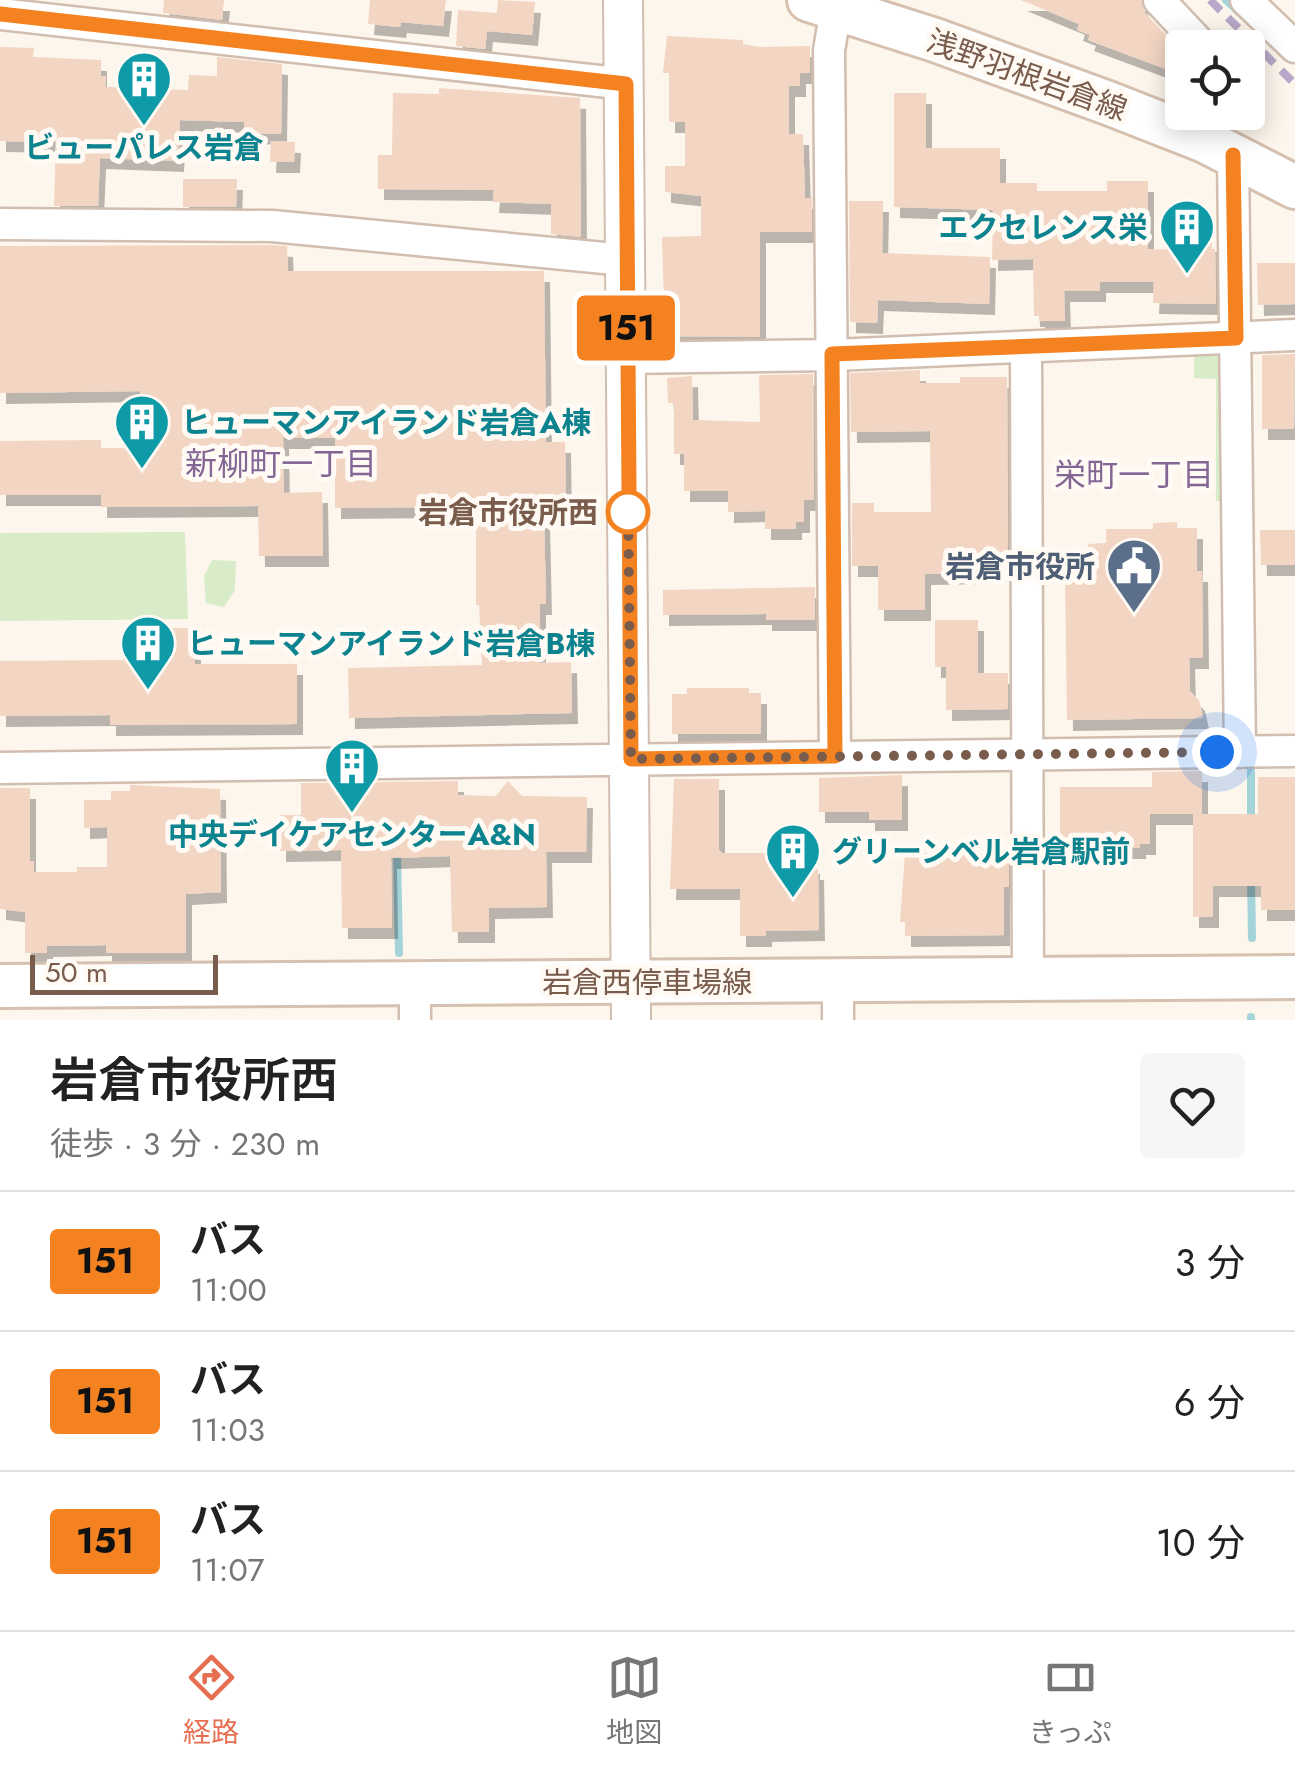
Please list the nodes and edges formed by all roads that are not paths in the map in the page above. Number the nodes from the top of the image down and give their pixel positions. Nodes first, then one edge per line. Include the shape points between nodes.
1 (623, 0) edge
2 (1159, 0) edge
3 (1246, 0) edge
4 (823, 4) edge
5 (0, 14) edge
6 (1187, 30) edge
7 (1295, 47) edge
8 (626, 84) junction
9 (1219, 136) edge
10 (1295, 187) edge
11 (0, 224) edge
12 (625, 260) junction
13 (1295, 335) edge
14 (1236, 338) junction
15 (1026, 347) junction
16 (832, 354) junction
17 (626, 358) junction
18 (1295, 751) edge
19 (1240, 752) junction
20 (1028, 754) junction
21 (835, 756) junction
22 (631, 759) junction
23 (0, 768) edge
24 (1295, 977) edge
25 (1028, 979) junction
26 (0, 986) edge
27 (838, 1000) edge
28 (631, 1001) edge
29 (415, 1002) edge

1 - 8 street
2 - 6 street
3 - 7 street
4 - 9 main road, 浅野羽根岩倉線
4 - 16 street
5 - 8 street
8 - 12 street
9 - 10 main road, 浅野羽根岩倉線
9 - 14 street
11 - 12 street via 272,226
12 - 17 street
13 - 14 street
14 - 15 street
14 - 19 street
15 - 16 street
15 - 20 street
16 - 17 street
16 - 21 street
17 - 22 street
18 - 19 street
19 - 20 street
20 - 21 street
20 - 25 street
21 - 22 street
22 - 23 street
22 - 28 street
24 - 25 main road, 岩倉西停車場線
25 - 27 main road, 岩倉西停車場線
26 - 29 main road, 岩倉西停車場線
27 - 28 main road, 岩倉西停車場線
28 - 29 main road, 岩倉西停車場線

